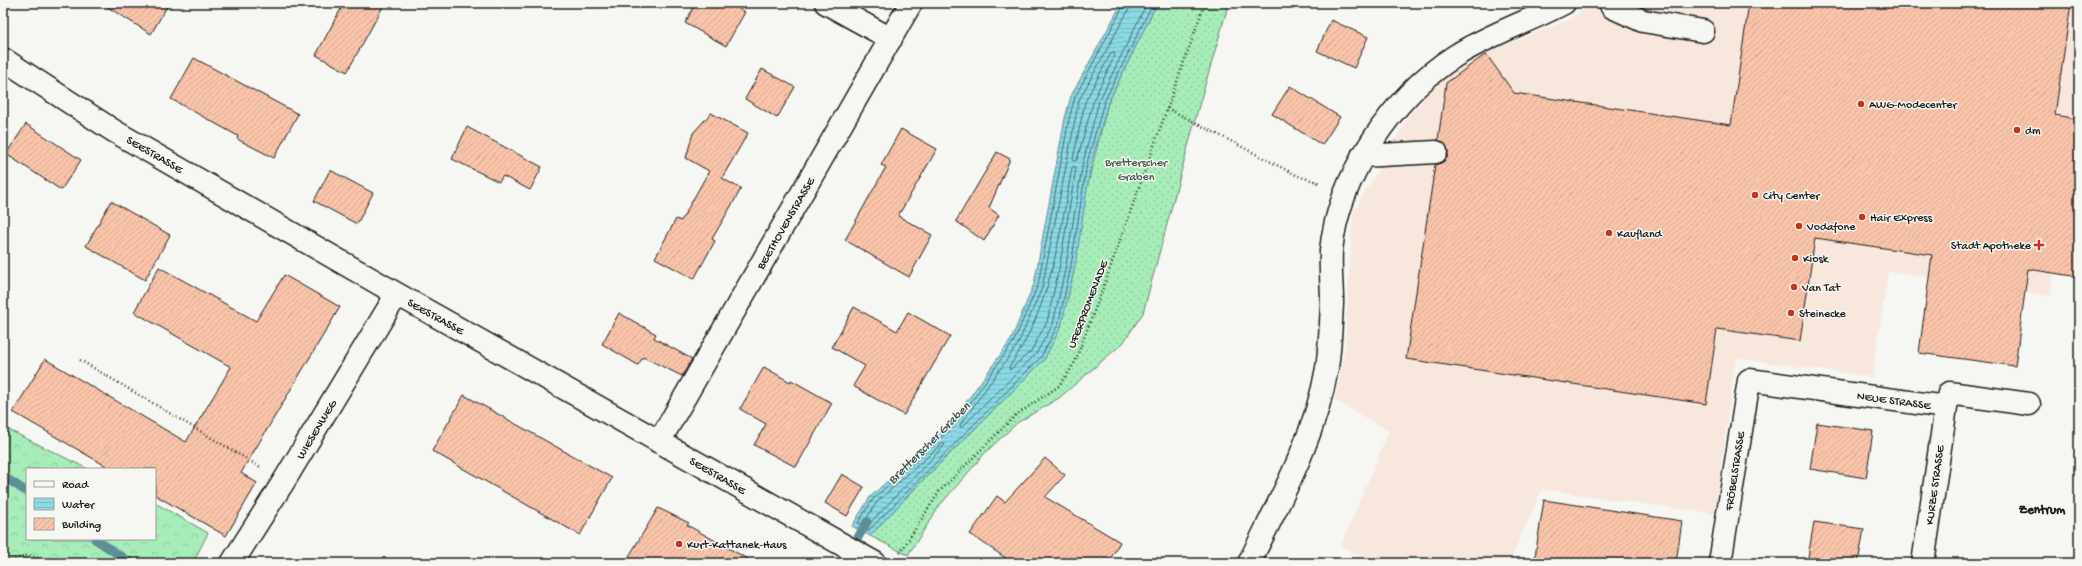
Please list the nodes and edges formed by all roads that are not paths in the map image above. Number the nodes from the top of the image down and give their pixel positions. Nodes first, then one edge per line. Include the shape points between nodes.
1 (826, 3) edge
2 (911, 3) edge
3 (1564, 3) edge
4 (1610, 3) edge
5 (1703, 31) dead end
6 (891, 39) junction
7 (6, 67) edge
8 (1436, 152) dead end
9 (1362, 156) junction
10 (397, 294) junction
11 (1749, 380) joint
12 (2029, 404) dead end
13 (1946, 407) junction
14 (659, 442) junction
15 (232, 563) edge
16 (875, 563) edge
17 (1249, 563) edge
18 (1720, 563) edge
19 (1923, 563) edge

1 - 6 street
2 - 6 street, BEETHOVENSTRASSE
3 - 9 street via 1504,29 1455,56 1418,85 1392,114
4 - 5 street via 1612,7 1643,21
6 - 14 street, BEETHOVENSTRASSE
7 - 10 street, SEESTRASSE
8 - 9 street
9 - 17 street via 1341,205 1331,251 1332,303 1327,368 1317,412 1298,463
10 - 14 street, SEESTRASSE
10 - 15 street, WIESENWEG
11 - 13 street, NEUE STRASSE
11 - 18 street, FRÖBELSTRASSE
12 - 13 street, NEUE STRASSE via 1949,393
13 - 19 street, KURZE STRASSE
14 - 16 street, SEESTRASSE

